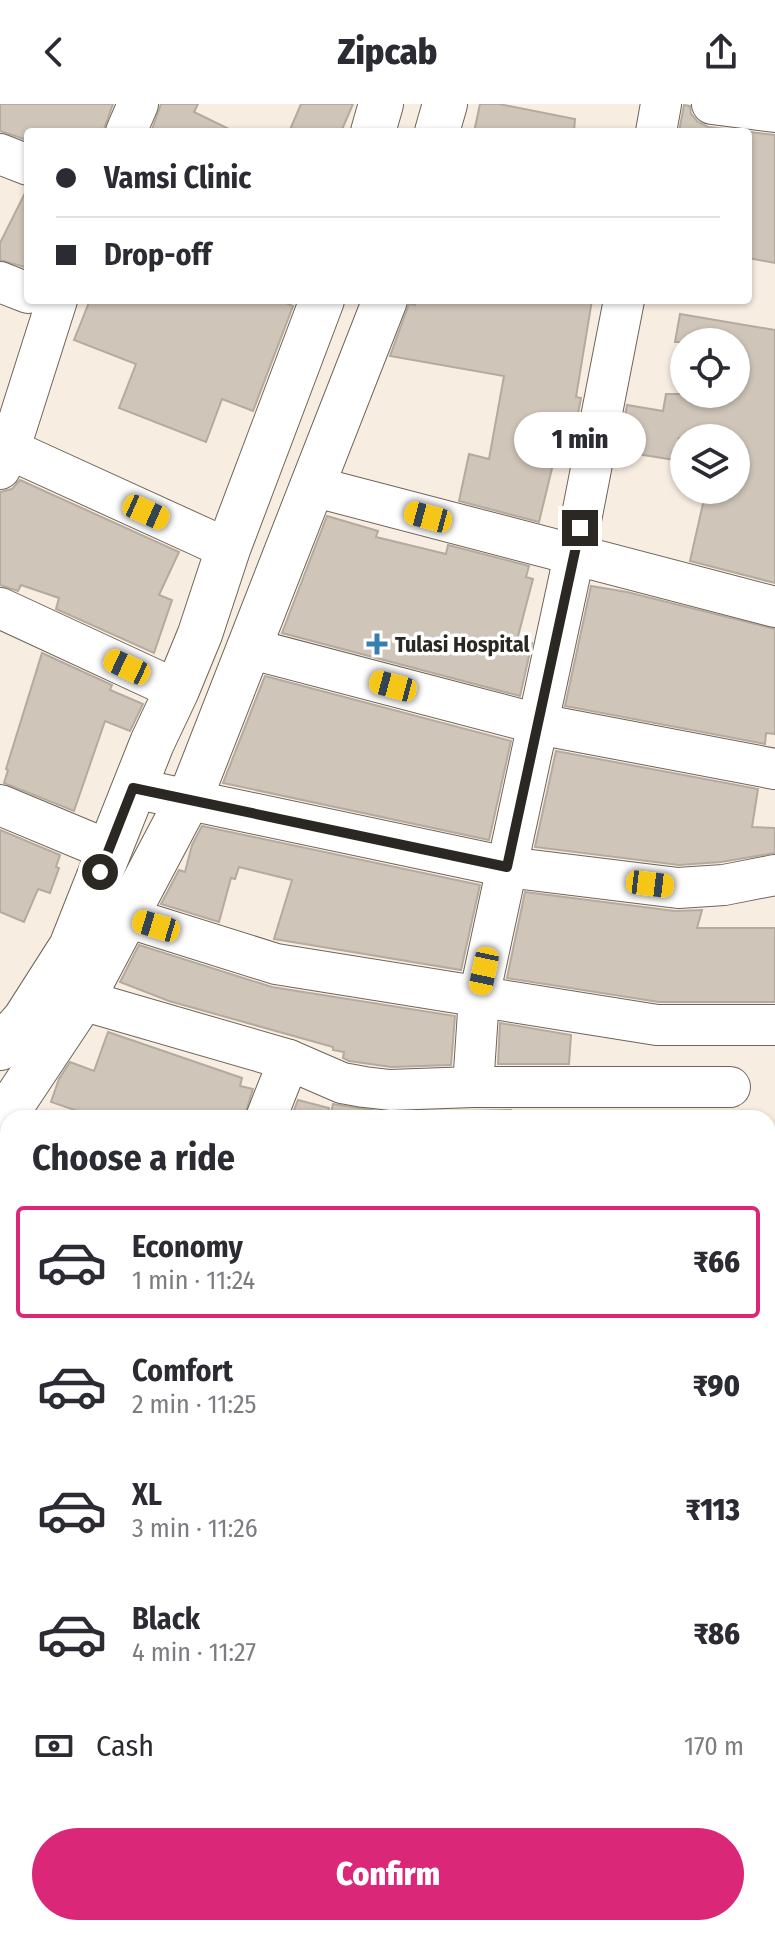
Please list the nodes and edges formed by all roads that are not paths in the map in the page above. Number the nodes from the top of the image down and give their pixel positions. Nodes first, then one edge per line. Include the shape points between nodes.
1 (138, 104) edge
2 (381, 104) edge
3 (445, 104) edge
4 (661, 104) edge
5 (712, 104) edge
6 (775, 112) edge
7 (128, 128) edge
8 (374, 128) edge
9 (438, 128) edge
10 (657, 128) edge
11 (0, 154) edge
12 (24, 163) edge
13 (0, 282) edge
14 (24, 291) edge
15 (46, 304) edge
16 (320, 304) edge
17 (383, 304) edge
18 (623, 304) edge
19 (3, 455) edge
20 (312, 486) junction
21 (228, 549) junction
22 (574, 556) junction
23 (775, 607) edge
24 (0, 608) edge
25 (248, 648) junction
26 (177, 690) junction
27 (538, 724) junction
28 (775, 769) edge
29 (133, 788) junction
30 (187, 800) junction
31 (0, 805) edge
32 (108, 850) junction
33 (507, 867) junction
34 (775, 875) edge
35 (126, 917) junction
36 (479, 997) junction
37 (82, 1000) junction
38 (8, 1024) edge
39 (775, 1025) edge
40 (289, 1060) junction
41 (473, 1087) junction
42 (730, 1087) dead end
43 (9, 1110) edge
44 (269, 1110) edge

1 - 7 street
2 - 8 street
3 - 9 street
4 - 10 street
5 - 6 street
11 - 12 street
13 - 14 street
15 - 19 street
16 - 21 street
17 - 20 street
18 - 22 street
19 - 21 street
20 - 22 street
20 - 25 street
21 - 26 street
22 - 23 street
22 - 27 street
24 - 26 street
25 - 27 street
25 - 30 street
26 - 29 street
27 - 28 street
27 - 33 street
29 - 30 street
29 - 32 street
30 - 33 street
30 - 35 street
31 - 32 street
32 - 38 street via 71,947
33 - 34 street via 678,888
33 - 36 street
35 - 36 street via 276,964
35 - 37 street
36 - 39 street via 657,1025
36 - 41 street
37 - 40 street
37 - 43 street
40 - 41 street via 364,1087
40 - 44 street
41 - 42 street

